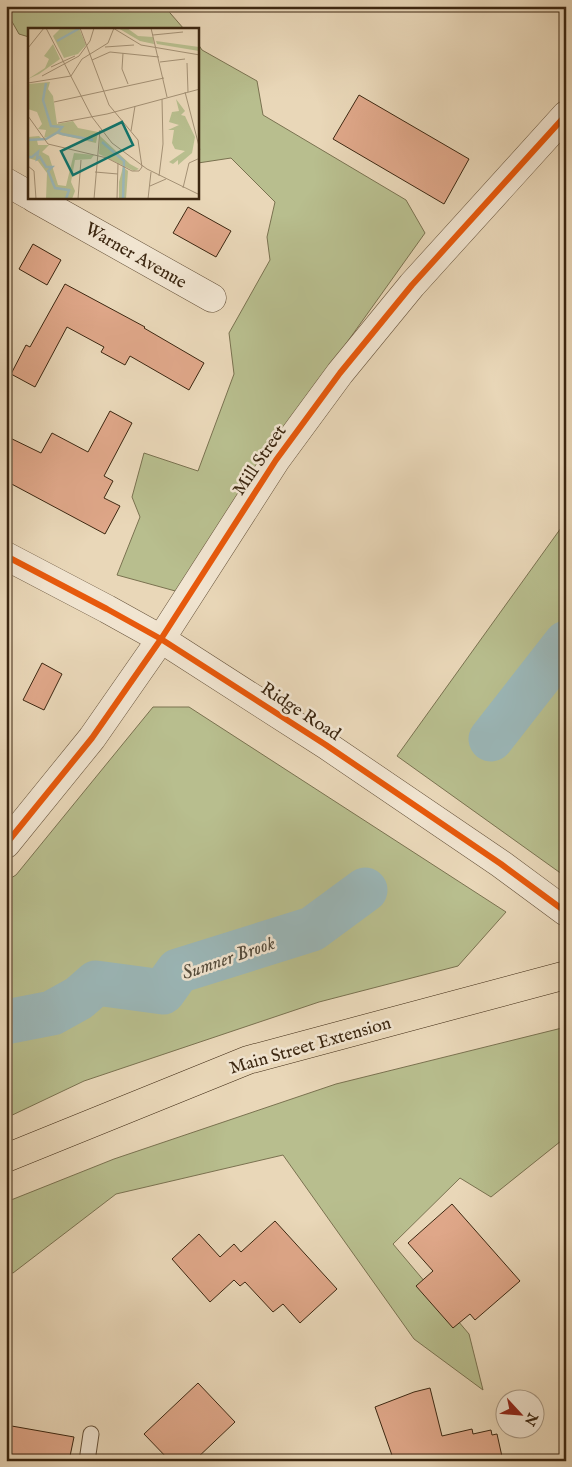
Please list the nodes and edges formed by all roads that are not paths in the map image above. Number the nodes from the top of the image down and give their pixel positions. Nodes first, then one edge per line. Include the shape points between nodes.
1 (566, 115) edge
2 (6, 182) edge
3 (28, 194) edge
4 (36, 199) edge
5 (212, 298) dead end
6 (6, 556) edge
7 (161, 639) junction
8 (6, 844) edge
9 (566, 912) edge
10 (566, 975) edge
11 (6, 1158) edge
12 (91, 1434) dead end
13 (87, 1461) edge

1 - 7 street, Mill Street via 412,285 340,373 276,460
2 - 3 street
4 - 5 street, Warner Avenue
6 - 7 street, Ridge Road
7 - 8 street, Mill Street via 92,738
7 - 9 street, Ridge Road via 326,745
10 - 11 main road, Main Street Extension via 248,1060
12 - 13 lane

